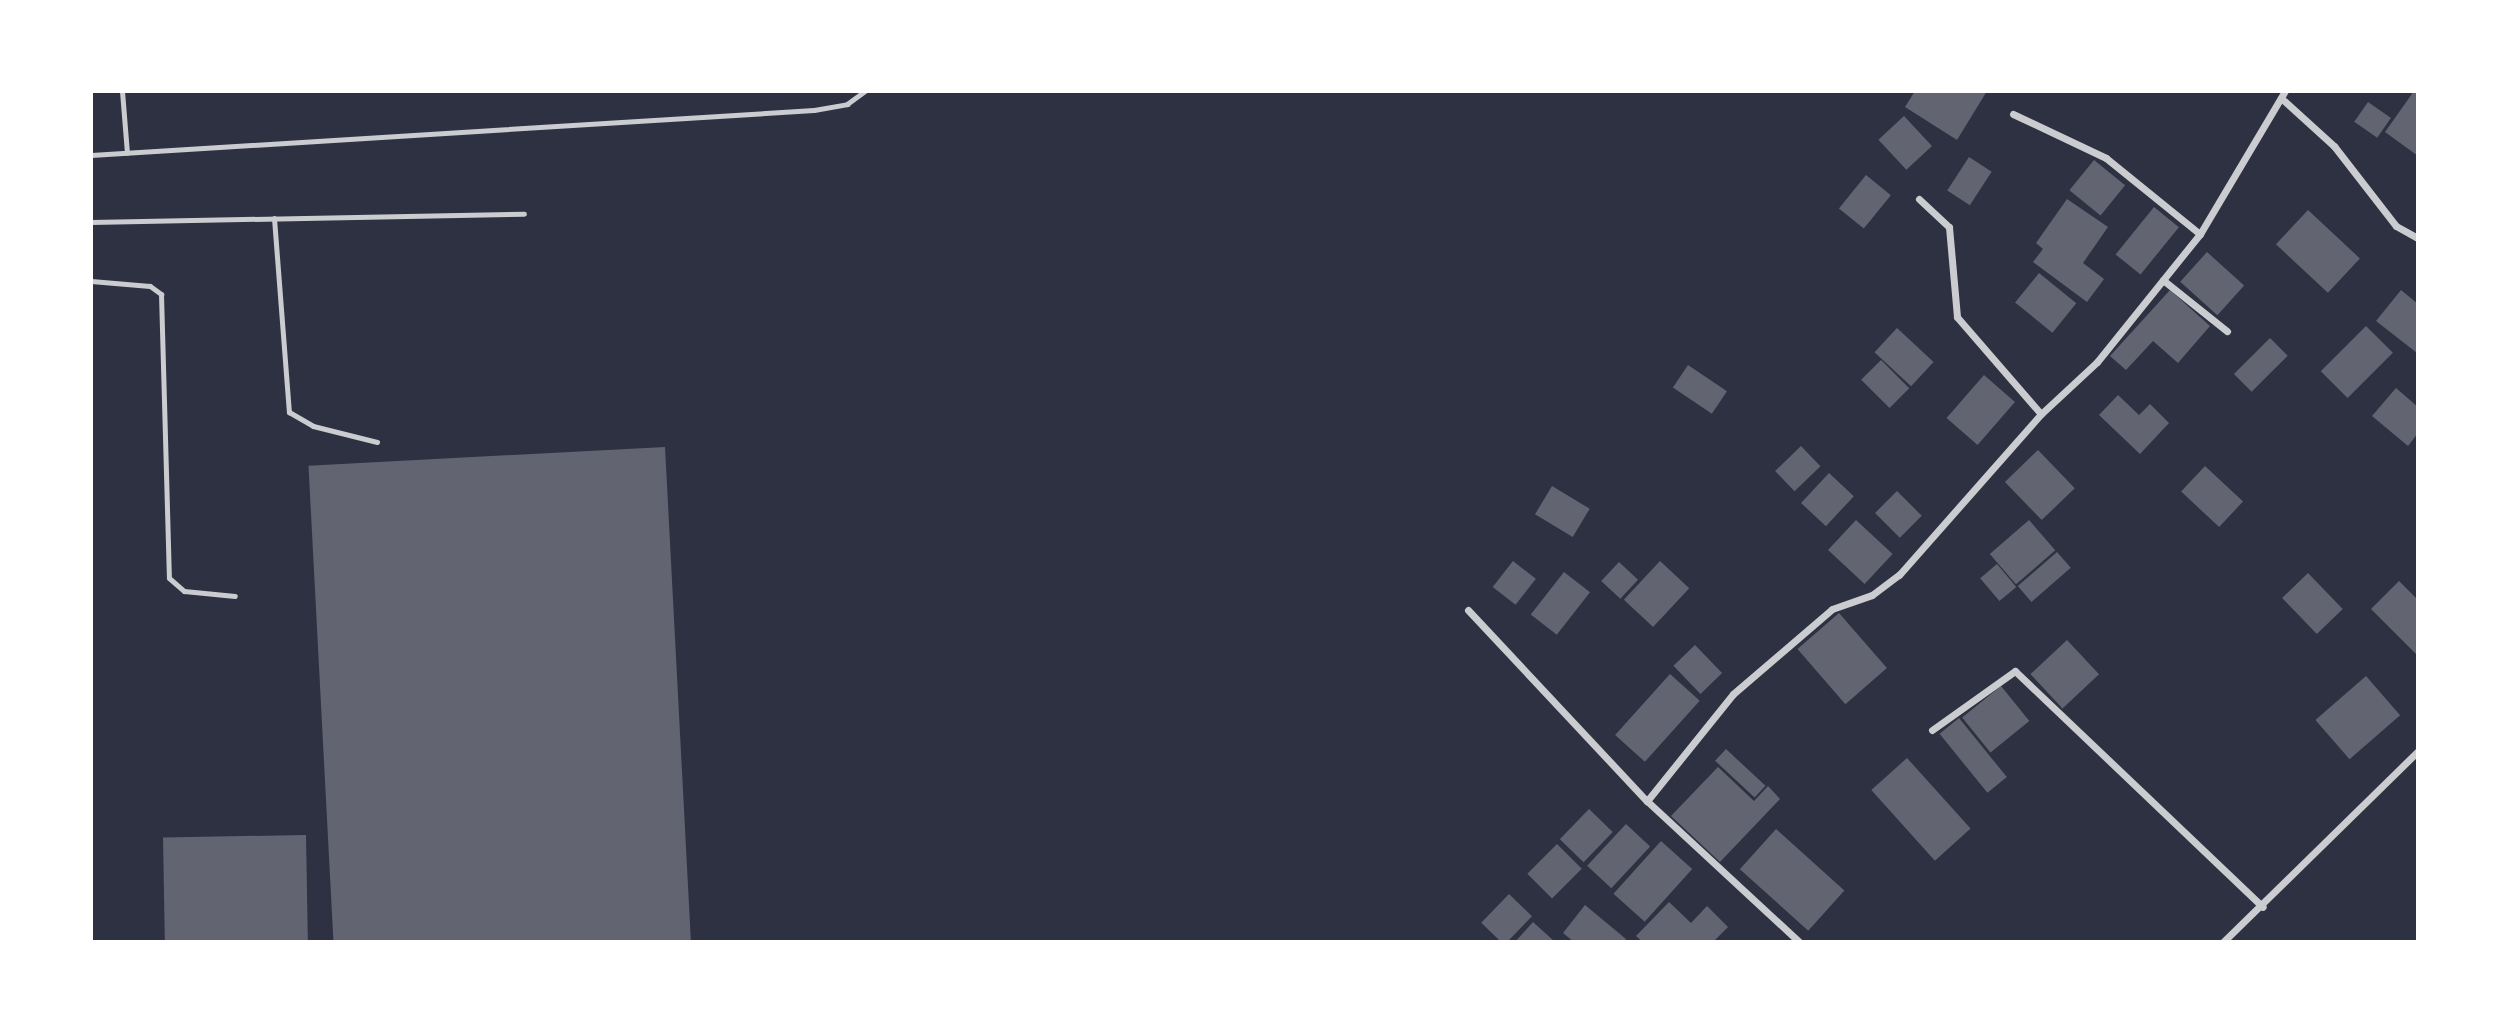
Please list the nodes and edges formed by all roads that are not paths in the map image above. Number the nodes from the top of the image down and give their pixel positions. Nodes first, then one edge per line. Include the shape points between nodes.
1 (122, 91) edge
2 (865, 91) edge
3 (2283, 94) edge
4 (2013, 114) dead end
5 (127, 153) junction
6 (91, 155) edge
7 (1919, 199) dead end
8 (524, 214) dead end
9 (274, 218) junction
10 (91, 222) edge
11 (2200, 234) junction
12 (2418, 238) edge
13 (2163, 280) junction
14 (91, 281) edge
15 (2227, 331) dead end
16 (2041, 414) junction
17 (377, 442) dead end
18 (235, 596) dead end
19 (1468, 610) dead end
20 (1932, 730) dead end
21 (2418, 751) edge
22 (1647, 801) junction
23 (2263, 907) junction
24 (1799, 942) edge
25 (2223, 942) edge

1 - 5 lane
2 - 5 lane via 847,104 814,110
3 - 11 street
3 - 12 street via 2334,146 2396,226
4 - 11 street via 2117,165
5 - 6 lane
7 - 16 street via 1949,227 1950,293 1957,317
8 - 9 lane
9 - 10 lane
9 - 17 lane via 289,412 313,426
11 - 13 street
13 - 15 street
13 - 16 street via 2097,362
14 - 18 lane via 150,286 161,294 169,578 184,591
16 - 22 street via 1899,575 1872,595 1832,609 1733,694
19 - 22 street
20 - 23 street via 2015,671
21 - 23 street
22 - 24 street
23 - 25 street

